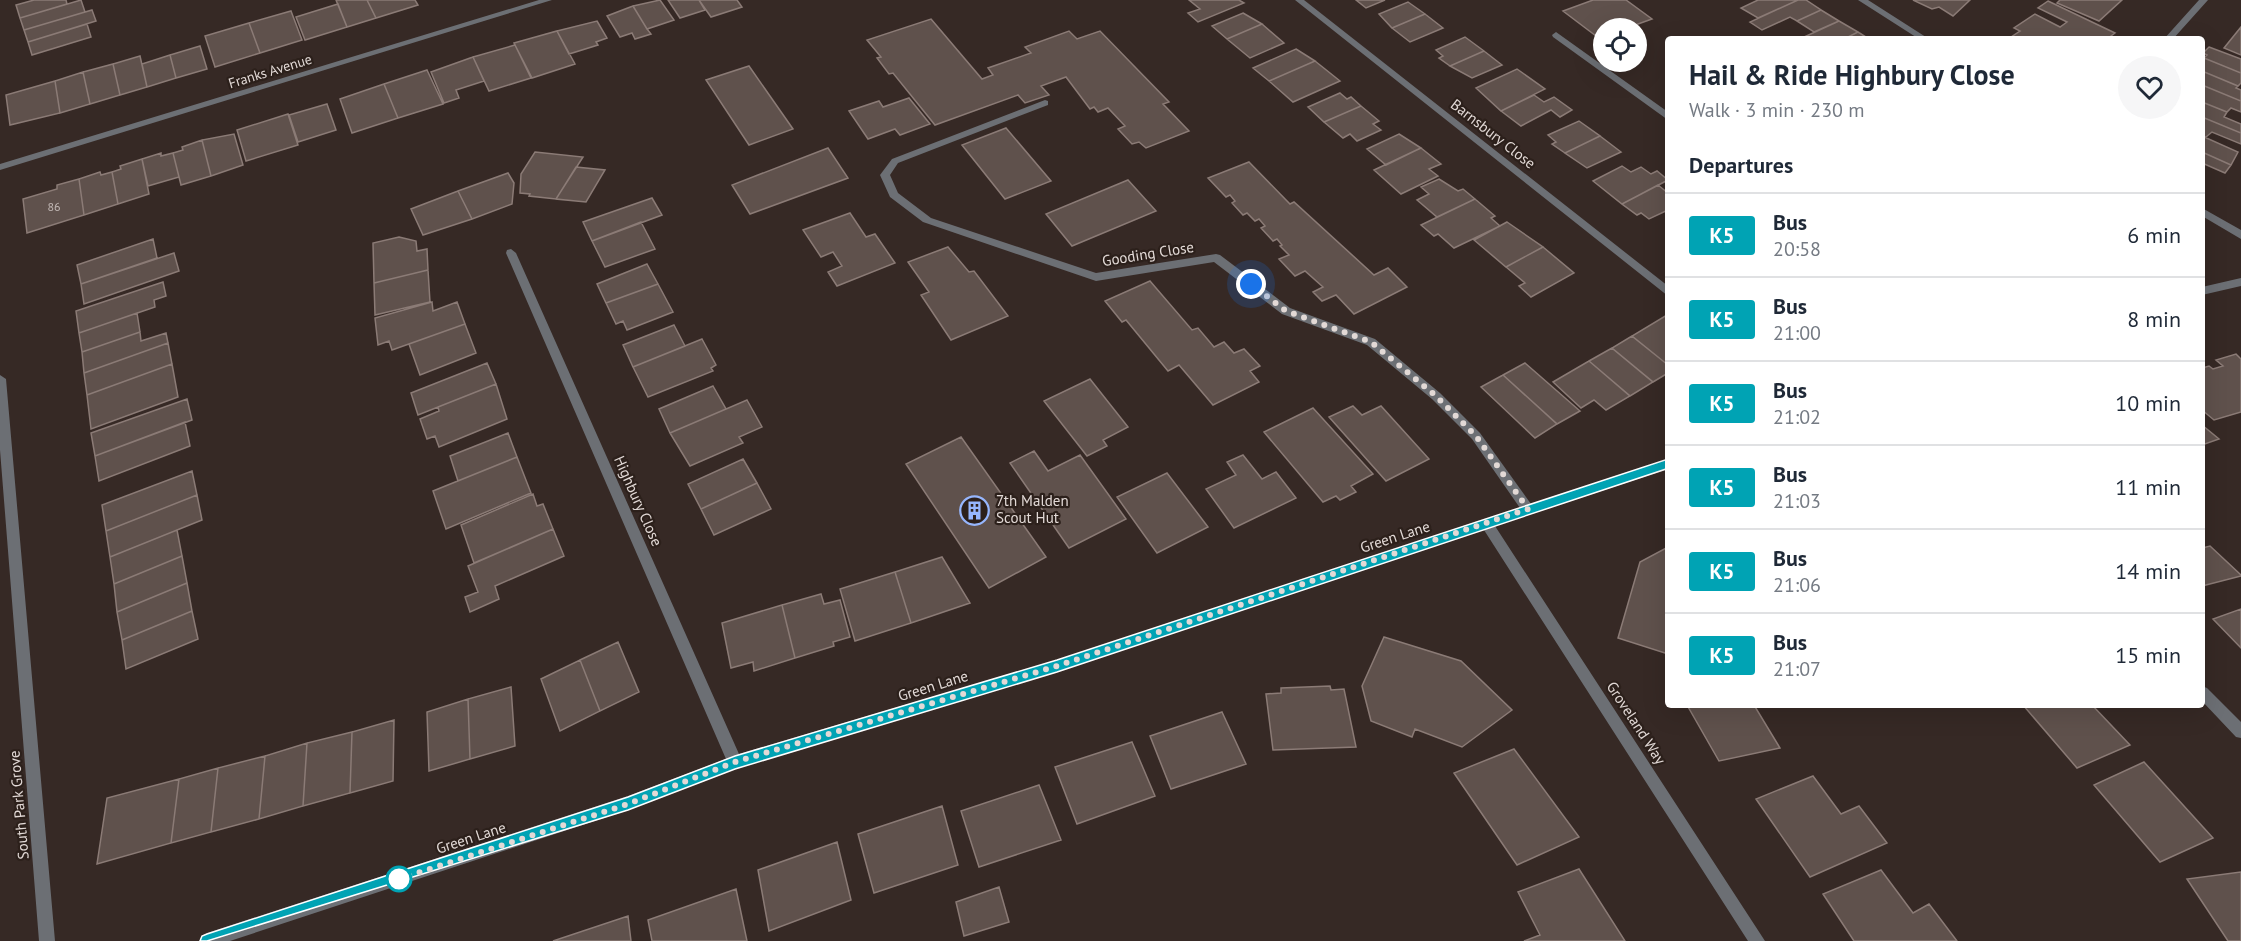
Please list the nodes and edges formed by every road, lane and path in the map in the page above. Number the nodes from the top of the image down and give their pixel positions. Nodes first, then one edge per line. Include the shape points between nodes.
1 (548, 0) edge
2 (1299, 0) edge
3 (1862, 0) edge
4 (2204, 0) edge
5 (1556, 35) dead end
6 (1920, 36) edge
7 (2171, 36) edge
8 (1045, 103) dead end
9 (1665, 115) edge
10 (0, 167) edge
11 (2205, 213) edge
12 (2241, 235) edge
13 (511, 253) dead end
14 (2241, 282) edge
15 (1665, 290) edge
16 (2205, 290) edge
17 (0, 379) edge
18 (1665, 465) edge
19 (1528, 509) junction
20 (1487, 524) junction
21 (2205, 695) edge
22 (2241, 732) edge
23 (735, 762) junction
24 (47, 941) edge
25 (207, 941) edge
26 (1757, 941) edge

1 - 10 street, Franks Avenue
2 - 15 street, Barnsbury Close
3 - 6 street
4 - 7 street
5 - 9 street
8 - 19 street, Gooding Close via 895,161 885,175 894,195 927,220 1096,277 1216,258 1286,311 1371,342 1436,396 1476,436
11 - 12 street
13 - 23 street, Highbury Close
14 - 16 street
17 - 24 street, South Park Grove
18 - 19 street, Green Lane
19 - 20 street, Green Lane
20 - 23 street, Green Lane via 1057,666
20 - 26 street, Groveland Way
21 - 22 street
23 - 25 street, Green Lane via 628,804

